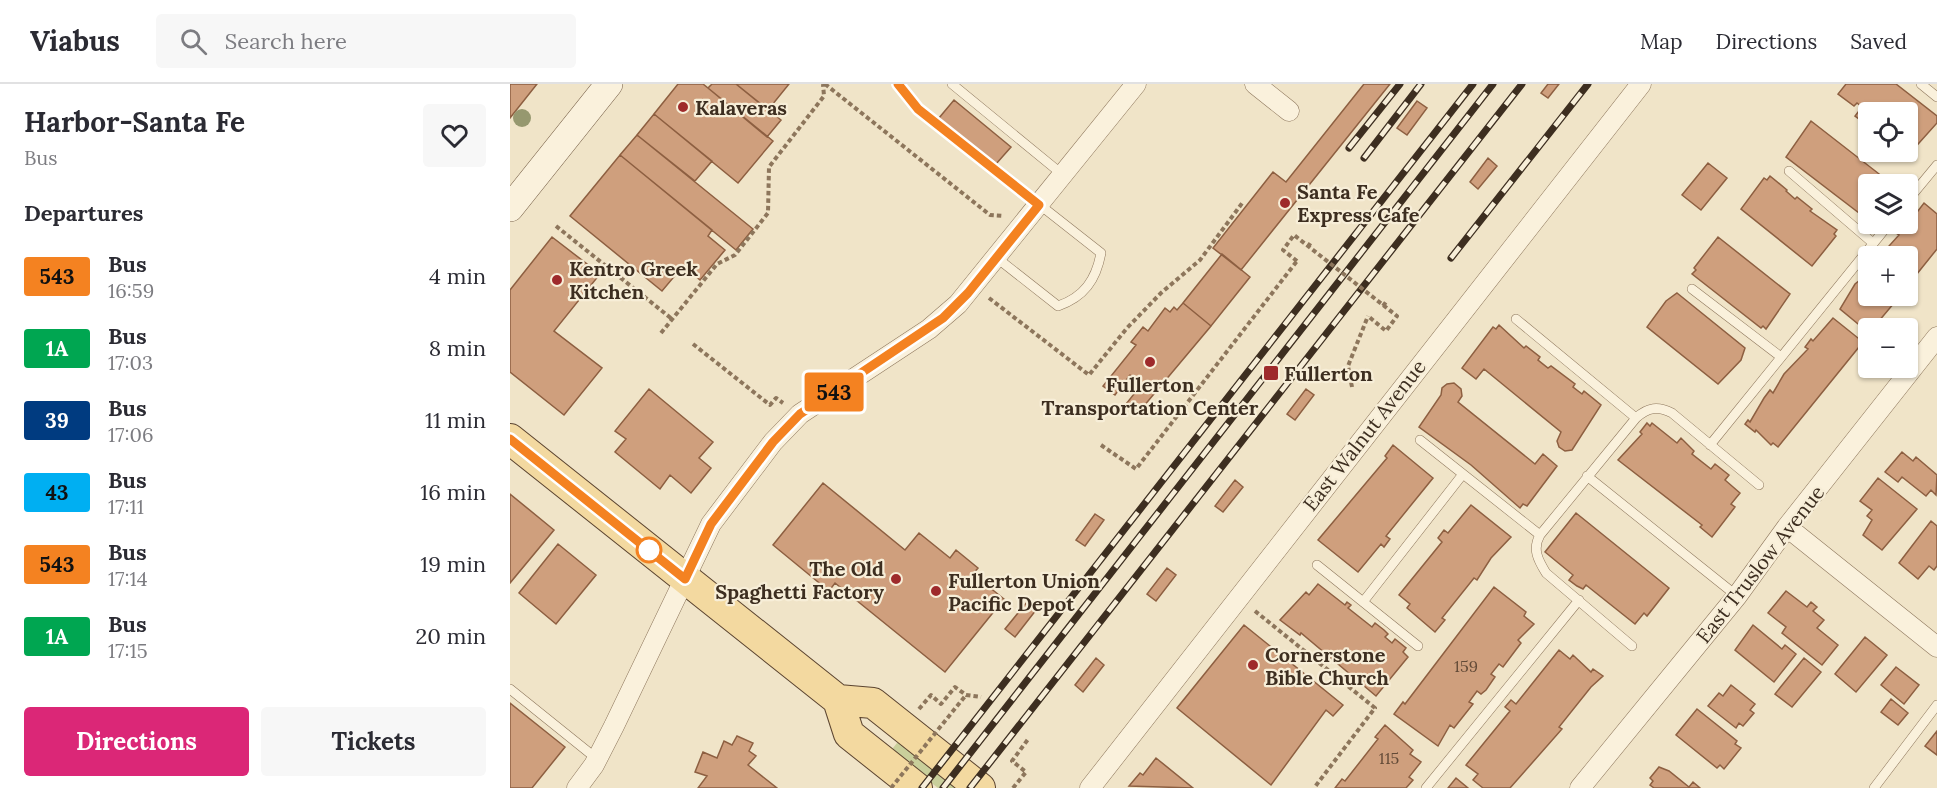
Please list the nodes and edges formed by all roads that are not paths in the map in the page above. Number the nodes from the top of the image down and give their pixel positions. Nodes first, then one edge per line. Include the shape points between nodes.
1 (609, 84) edge
2 (898, 84) edge
3 (952, 84) edge
4 (1136, 84) edge
5 (1255, 84) edge
6 (1641, 84) edge
7 (1921, 84) edge
8 (1937, 97) edge
9 (1289, 111) dead end
10 (1937, 165) edge
11 (1789, 171) dead end
12 (1063, 175) junction
13 (1918, 188) edge
14 (1039, 205) junction
15 (510, 208) edge
16 (1881, 234) edge
17 (1873, 243) junction
18 (997, 258) junction
19 (1692, 289) dead end
20 (1516, 319) dead end
21 (1937, 337) edge
22 (1781, 357) junction
23 (1636, 418) junction
24 (510, 439) edge
25 (1420, 440) dead end
26 (1710, 445) junction
27 (1463, 474) junction
28 (1587, 476) junction
29 (1759, 485) dead end
30 (1788, 527) junction
31 (1540, 535) junction
32 (1317, 565) dead end
33 (685, 579) junction
34 (1737, 596) junction
35 (1579, 600) junction
36 (1363, 602) junction
37 (1418, 646) dead end
38 (1632, 646) dead end
39 (1937, 647) edge
40 (510, 689) edge
41 (838, 700) junction
42 (1937, 705) edge
43 (597, 759) junction
44 (577, 788) edge
45 (917, 788) edge
46 (980, 788) edge
47 (1090, 788) edge
48 (1426, 788) edge
49 (1580, 788) edge
50 (1874, 788) edge

1 - 15 main road
2 - 14 lane via 918,109
3 - 12 lane
4 - 12 street
5 - 9 street
6 - 47 street, East Walnut Avenue
7 - 8 lane
10 - 13 lane
11 - 17 lane
12 - 14 street
14 - 18 street
14 - 18 lane via 1101,253 1098,271 1088,287 1074,300 1058,306
16 - 17 lane
17 - 22 lane
18 - 33 street via 943,318 792,422 711,524
19 - 22 lane
20 - 23 lane
21 - 30 street, East Truslow Avenue
22 - 26 lane
23 - 26 lane via 1644,410 1660,407
23 - 28 lane
24 - 33 main road
25 - 27 lane
26 - 29 lane
27 - 31 lane
27 - 36 lane
28 - 31 lane
28 - 34 lane
30 - 34 street, East Truslow Avenue
30 - 39 street
31 - 35 lane via 1536,557 1545,573
32 - 36 lane
33 - 41 main road
33 - 43 street
34 - 49 street, East Truslow Avenue
35 - 38 lane
35 - 48 lane
36 - 37 lane
40 - 43 lane
41 - 45 main road via 849,734
41 - 46 main road via 873,703
42 - 50 lane
43 - 44 street

